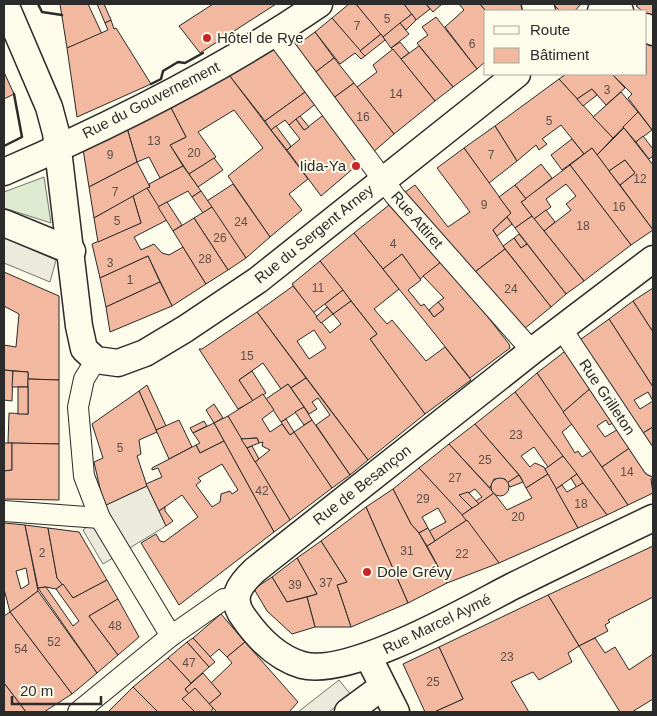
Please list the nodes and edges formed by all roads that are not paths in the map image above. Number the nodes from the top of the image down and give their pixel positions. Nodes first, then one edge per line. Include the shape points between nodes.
1 (5, 4) edge
2 (319, 4) edge
3 (602, 10) edge
4 (618, 10) edge
5 (276, 34) junction
6 (517, 75) edge
7 (58, 148) junction
8 (4, 172) edge
9 (383, 178) junction
10 (4, 223) edge
11 (72, 251) junction
12 (653, 259) edge
13 (561, 328) junction
14 (532, 351) junction
15 (96, 360) junction
16 (653, 466) edge
17 (4, 511) edge
18 (100, 518) junction
19 (653, 518) edge
20 (235, 598) junction
21 (171, 636) junction
22 (368, 656) junction
23 (382, 687) junction
24 (78, 712) edge
25 (348, 712) edge
26 (396, 712) edge

1 - 7 street via 49,107
2 - 5 street, Rue du Gouvernement
3 - 4 street via 610,5
5 - 7 street, Rue du Gouvernement via 172,92
5 - 9 street, Rue Attiret
6 - 9 street, Rue du Sergent Arney
7 - 8 street, Rue du Gouvernement
7 - 11 street
9 - 14 street, Rue Attiret via 395,196
9 - 15 street, Rue du Sergent Arney via 258,280 185,329 118,363
10 - 11 street
11 - 15 street via 84,349
12 - 13 street, Rue de Besançon
13 - 14 street, Rue de Besançon
13 - 16 street, Rue Grilleton
14 - 20 street, Rue de Besançon via 255,570 241,584
15 - 18 street via 84,379 78,407 84,476
17 - 18 street
18 - 21 street
19 - 22 street, Rue Marcel Aymé
20 - 21 street via 224,599
20 - 22 street, Rue Marcel Aymé via 240,613 272,650 301,665 330,664
21 - 24 street
22 - 23 street
23 - 25 street
23 - 26 street

